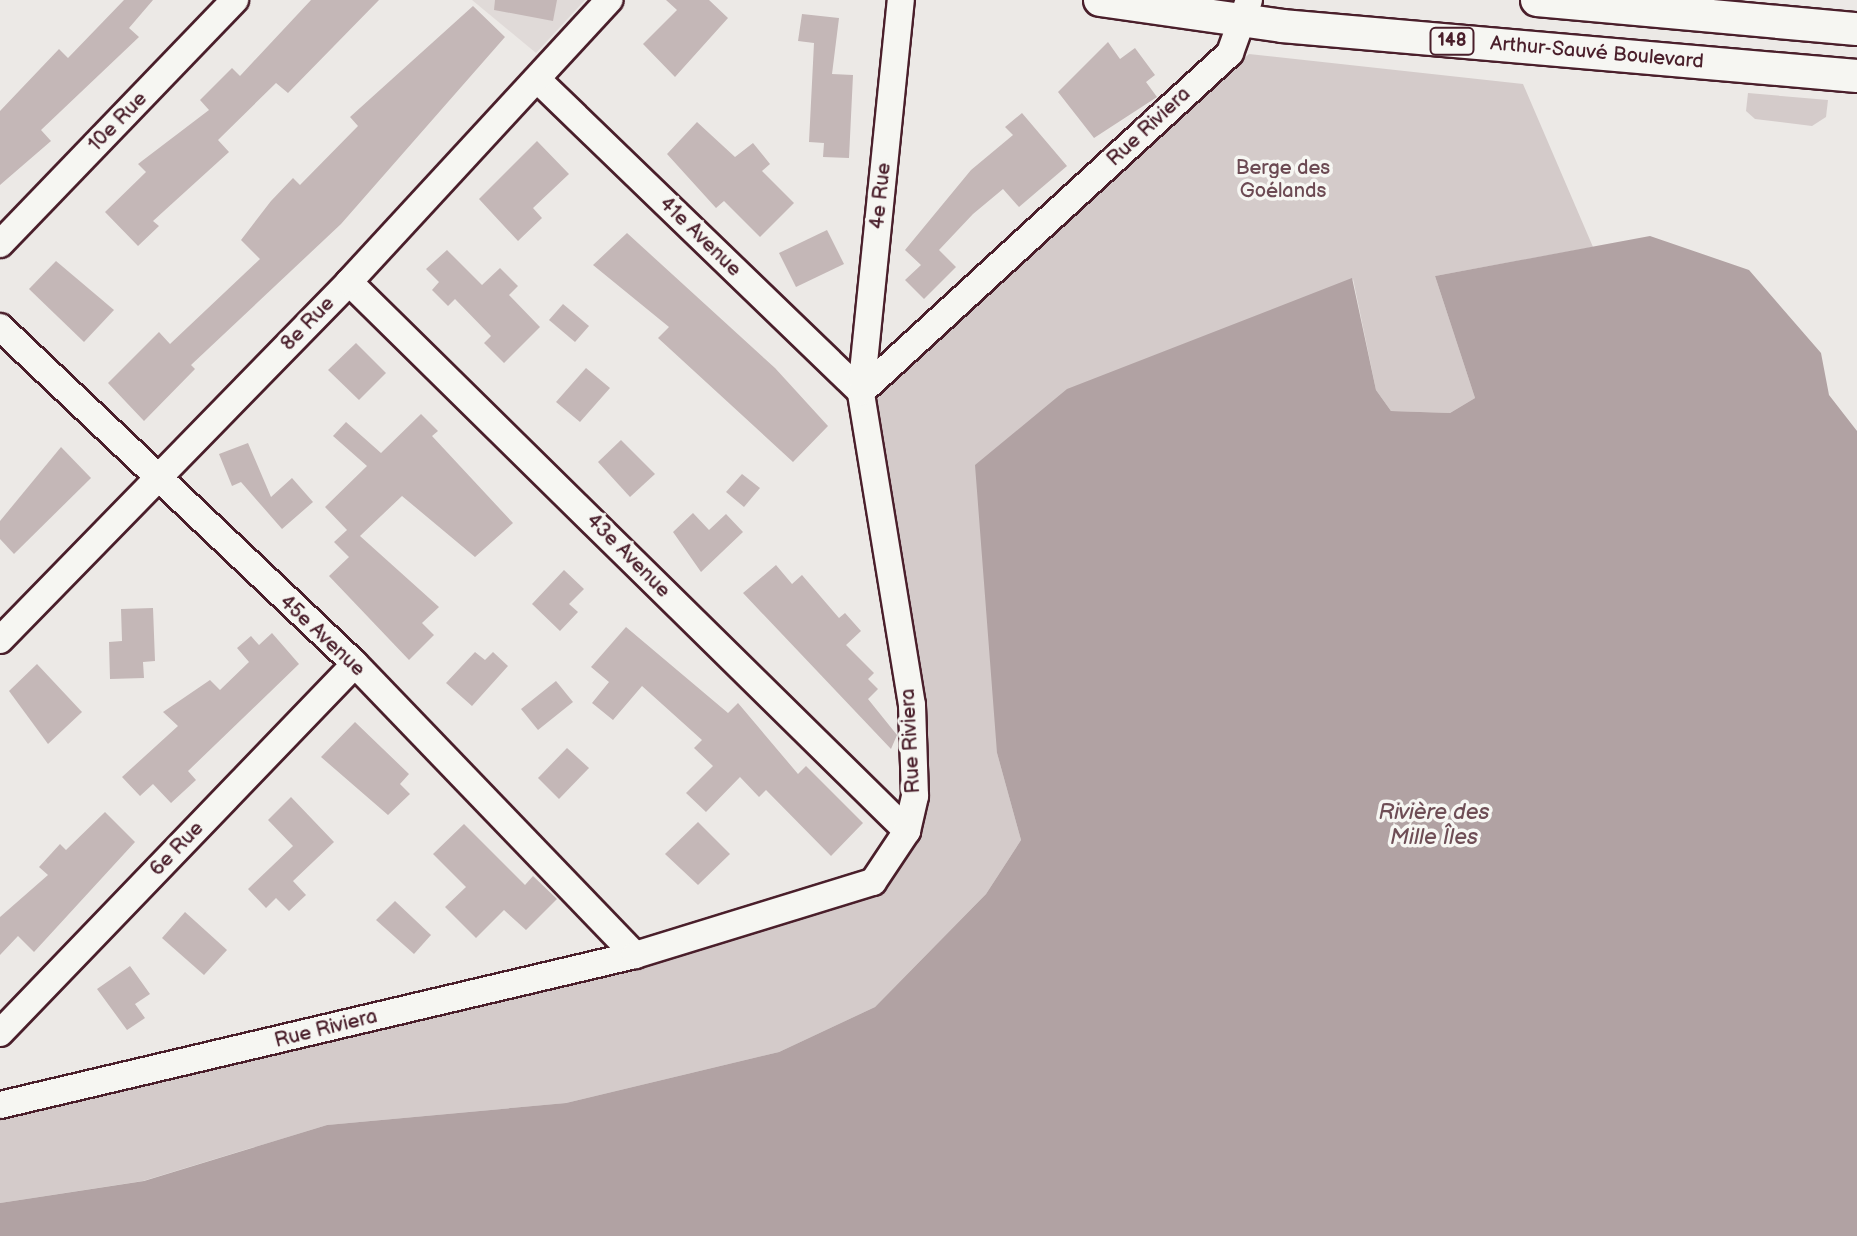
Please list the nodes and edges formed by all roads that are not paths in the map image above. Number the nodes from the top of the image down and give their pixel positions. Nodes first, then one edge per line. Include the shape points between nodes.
1 (235, 0) edge
2 (609, 0) edge
3 (901, 0) edge
4 (1100, 0) edge
5 (1537, 0) edge
6 (1626, 4) edge
7 (1246, 10) edge
8 (1857, 29) edge
9 (1857, 76) edge
10 (539, 81) junction
11 (0, 244) edge
12 (349, 282) junction
13 (0, 327) edge
14 (861, 392) junction
15 (155, 481) junction
16 (0, 640) edge
17 (355, 664) junction
18 (907, 831) junction
19 (635, 955) junction
20 (0, 1033) edge
21 (0, 1105) edge

1 - 11 street, 10e Rue
2 - 10 street, 8e Rue
3 - 14 street, 4e Rue
4 - 7 main road, Arthur-Sauvé Boulevard / 148
5 - 6 main road
6 - 8 main road
7 - 9 main road, Arthur-Sauvé Boulevard / 148
7 - 14 street, Rue Riviera via 1230,53
10 - 12 street, 8e Rue
10 - 14 street, 41e Avenue
12 - 15 street, 8e Rue
12 - 18 street, 43e Avenue
13 - 15 street, 45e Avenue
14 - 18 street, Rue Riviera via 912,705 915,796
15 - 16 street, 8e Rue
15 - 17 street, 45e Avenue
17 - 19 street, 45e Avenue
17 - 20 street, 6e Rue
18 - 19 street, Rue Riviera via 873,882
19 - 21 street, Rue Riviera

